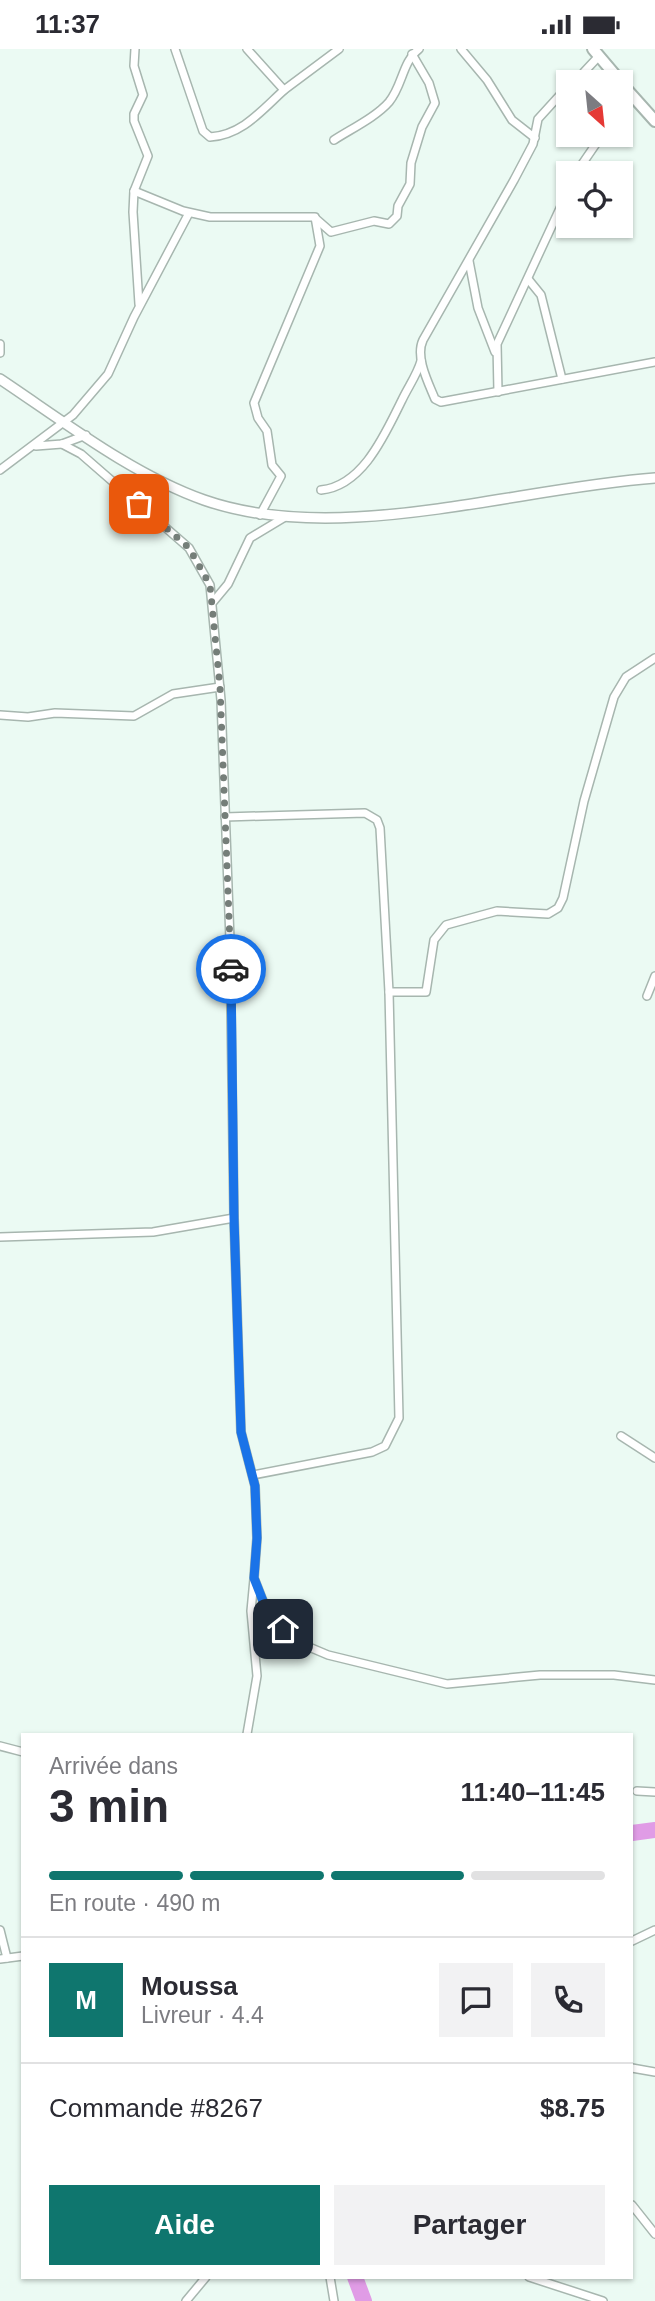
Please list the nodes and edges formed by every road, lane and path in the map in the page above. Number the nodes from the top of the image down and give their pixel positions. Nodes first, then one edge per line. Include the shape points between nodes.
1 (135, 49) edge
2 (175, 49) edge
3 (247, 49) edge
4 (339, 49) edge
5 (461, 49) edge
6 (415, 52) edge
7 (596, 53) edge
8 (585, 70) edge
9 (611, 70) edge
10 (284, 90) junction
11 (634, 97) edge
12 (556, 100) edge
13 (655, 121) edge
14 (535, 138) junction
15 (334, 140) dead end
16 (134, 191) junction
17 (189, 213) junction
18 (315, 218) junction
19 (556, 218) edge
20 (331, 232) junction
21 (321, 239) junction
22 (469, 261) junction
23 (528, 279) junction
24 (139, 305) junction
25 (0, 345) edge
26 (495, 352) junction
27 (0, 353) edge
28 (422, 360) junction
29 (655, 362) edge
30 (0, 379) edge
31 (562, 380) junction
32 (498, 392) junction
33 (66, 421) junction
34 (86, 435) junction
35 (62, 444) junction
36 (35, 446) junction
37 (0, 470) edge
38 (655, 478) edge
39 (321, 490) dead end
40 (260, 515) junction
41 (285, 517) junction
42 (213, 602) junction
43 (655, 657) edge
44 (220, 687) junction
45 (0, 715) edge
46 (225, 817) junction
47 (655, 976) edge
48 (389, 992) junction
49 (647, 996) dead end
50 (234, 1218) junction
51 (0, 1237) edge
52 (621, 1436) dead end
53 (655, 1458) edge
54 (253, 1475) junction
55 (254, 1578) junction
56 (655, 1680) edge
57 (247, 1733) edge
58 (0, 1745) edge
59 (21, 1751) edge
60 (637, 1791) dead end
61 (655, 1792) edge
62 (0, 1930) edge
63 (655, 1930) edge
64 (633, 1941) edge
65 (4, 1958) edge
66 (633, 2068) edge
67 (655, 2072) edge
68 (633, 2206) edge
69 (655, 2234) edge
70 (205, 2279) edge
71 (330, 2279) edge
72 (535, 2279) edge
73 (197, 2291) junction
74 (202, 2299) dead end
75 (186, 2301) edge
76 (334, 2301) edge
77 (603, 2301) edge

1 - 16 street via 134,66 143,95 134,121 148,161
2 - 10 street via 205,135 228,136 237,131
3 - 10 street
4 - 10 street
5 - 14 street via 492,86 512,120
6 - 15 street via 388,103
6 - 20 street via 435,103 422,127 410,184 397,216 389,224 374,221
7 - 8 street
7 - 9 main road
11 - 13 main road
12 - 14 street via 538,119
14 - 22 street
16 - 17 street
16 - 24 street
17 - 18 street via 217,218
17 - 24 street
18 - 20 street
18 - 21 street
19 - 23 street
20 - 21 street
21 - 40 street via 256,394 255,410 267,431 271,462 281,476
22 - 26 street via 478,308
22 - 28 street via 423,340
23 - 26 street
23 - 31 street via 541,295
24 - 33 street via 111,369
25 - 27 street
26 - 32 street
28 - 32 street via 437,401
28 - 39 street via 376,448 353,477 334,489
29 - 31 street
30 - 33 street
31 - 32 street
33 - 34 street
33 - 36 street
34 - 35 street
34 - 40 street via 182,492
35 - 36 street
35 - 42 street via 81,454 189,548 207,576
36 - 37 street
38 - 41 street via 429,510
40 - 41 street
41 - 42 street via 250,538 228,584
42 - 44 street
43 - 48 street via 626,677 614,697 558,908 542,915 497,911 446,925 435,940 426,992
44 - 45 street via 173,694 134,716
44 - 46 street
46 - 48 street via 365,813 377,820
46 - 50 street
47 - 49 street
48 - 54 street via 399,1418 385,1445 372,1452
50 - 51 street via 153,1232
50 - 54 street via 241,1432
52 - 53 street
54 - 55 street
55 - 56 street via 273,1616 293,1638 348,1661 447,1685 540,1675
55 - 57 street via 251,1611 257,1676
58 - 59 street
60 - 61 street
62 - 65 street
63 - 64 street
66 - 67 street
68 - 69 street
70 - 73 street
71 - 76 street
72 - 77 street
73 - 74 street
73 - 75 street

